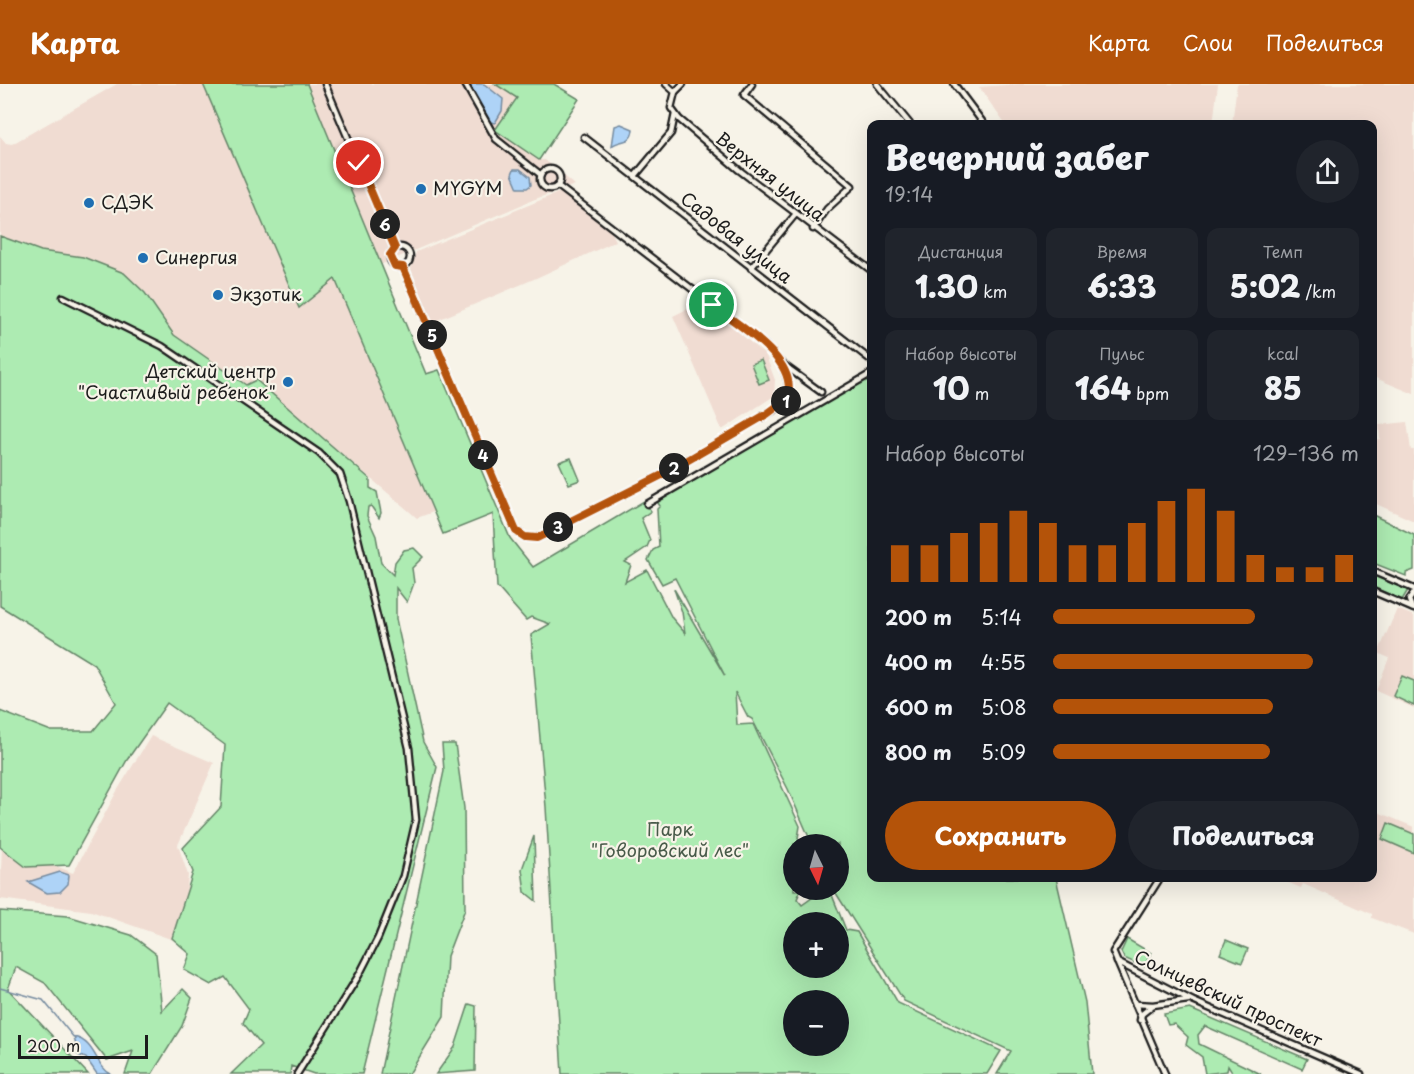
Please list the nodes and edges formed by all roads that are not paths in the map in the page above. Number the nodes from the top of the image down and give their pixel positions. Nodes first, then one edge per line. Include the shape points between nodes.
1 (325, 84) edge
2 (465, 84) edge
3 (666, 84) edge
4 (683, 84) edge
5 (752, 84) edge
6 (877, 84) edge
7 (954, 84) edge
8 (675, 92) junction
9 (675, 114) junction
10 (907, 120) edge
11 (981, 120) edge
12 (584, 137) dead end
13 (541, 174) junction
14 (635, 176) junction
15 (558, 186) junction
16 (795, 215) junction
17 (813, 229) junction
18 (395, 248) junction
19 (403, 267) junction
20 (867, 267) edge
21 (751, 268) junction
22 (63, 297) dead end
23 (867, 357) edge
24 (781, 363) junction
25 (867, 376) edge
26 (821, 392) dead end
27 (647, 504) dead end
28 (1377, 572) edge
29 (1414, 591) edge
30 (1377, 593) edge
31 (1413, 609) edge
32 (1157, 882) edge
33 (1116, 963) junction
34 (1142, 977) junction
35 (1124, 980) junction
36 (1193, 1001) junction
37 (1135, 1004) junction
38 (1153, 1005) junction
39 (1140, 1020) junction
40 (297, 1074) edge
41 (1165, 1074) edge
42 (1361, 1074) edge

1 - 18 street
2 - 13 street via 496,139
3 - 8 street
4 - 8 street
5 - 17 street via 744,95 852,186 827,209
6 - 10 street
7 - 11 street
8 - 9 street via 671,101
9 - 14 street via 671,133
9 - 16 street, Верхняя улица
12 - 14 street, Садовая улица
13 - 15 street via 543,188
13 - 15 street via 554,170 560,177
14 - 21 street, Садовая улица
15 - 24 street via 765,345
16 - 17 street, Верхняя улица
16 - 21 street
17 - 20 street, Верхняя улица
18 - 19 street via 391,262
18 - 19 street via 402,248 409,255
19 - 24 street via 516,531 525,537 537,538 642,485 781,406 789,388
21 - 23 street, Садовая улица
22 - 40 street via 162,346 319,453 340,474 349,501 409,748 416,820 403,876 378,938
24 - 26 street
25 - 27 street
28 - 29 street
29 - 31 street via 1409,600
30 - 31 street
32 - 33 street via 1114,949
33 - 34 street, Солнцевский проспект
33 - 35 street
34 - 35 street via 1128,976
34 - 36 street, Солнцевский проспект
35 - 37 street
36 - 38 street
36 - 42 street, Солнцевский проспект
37 - 38 street
37 - 39 street
38 - 39 street
39 - 41 street

